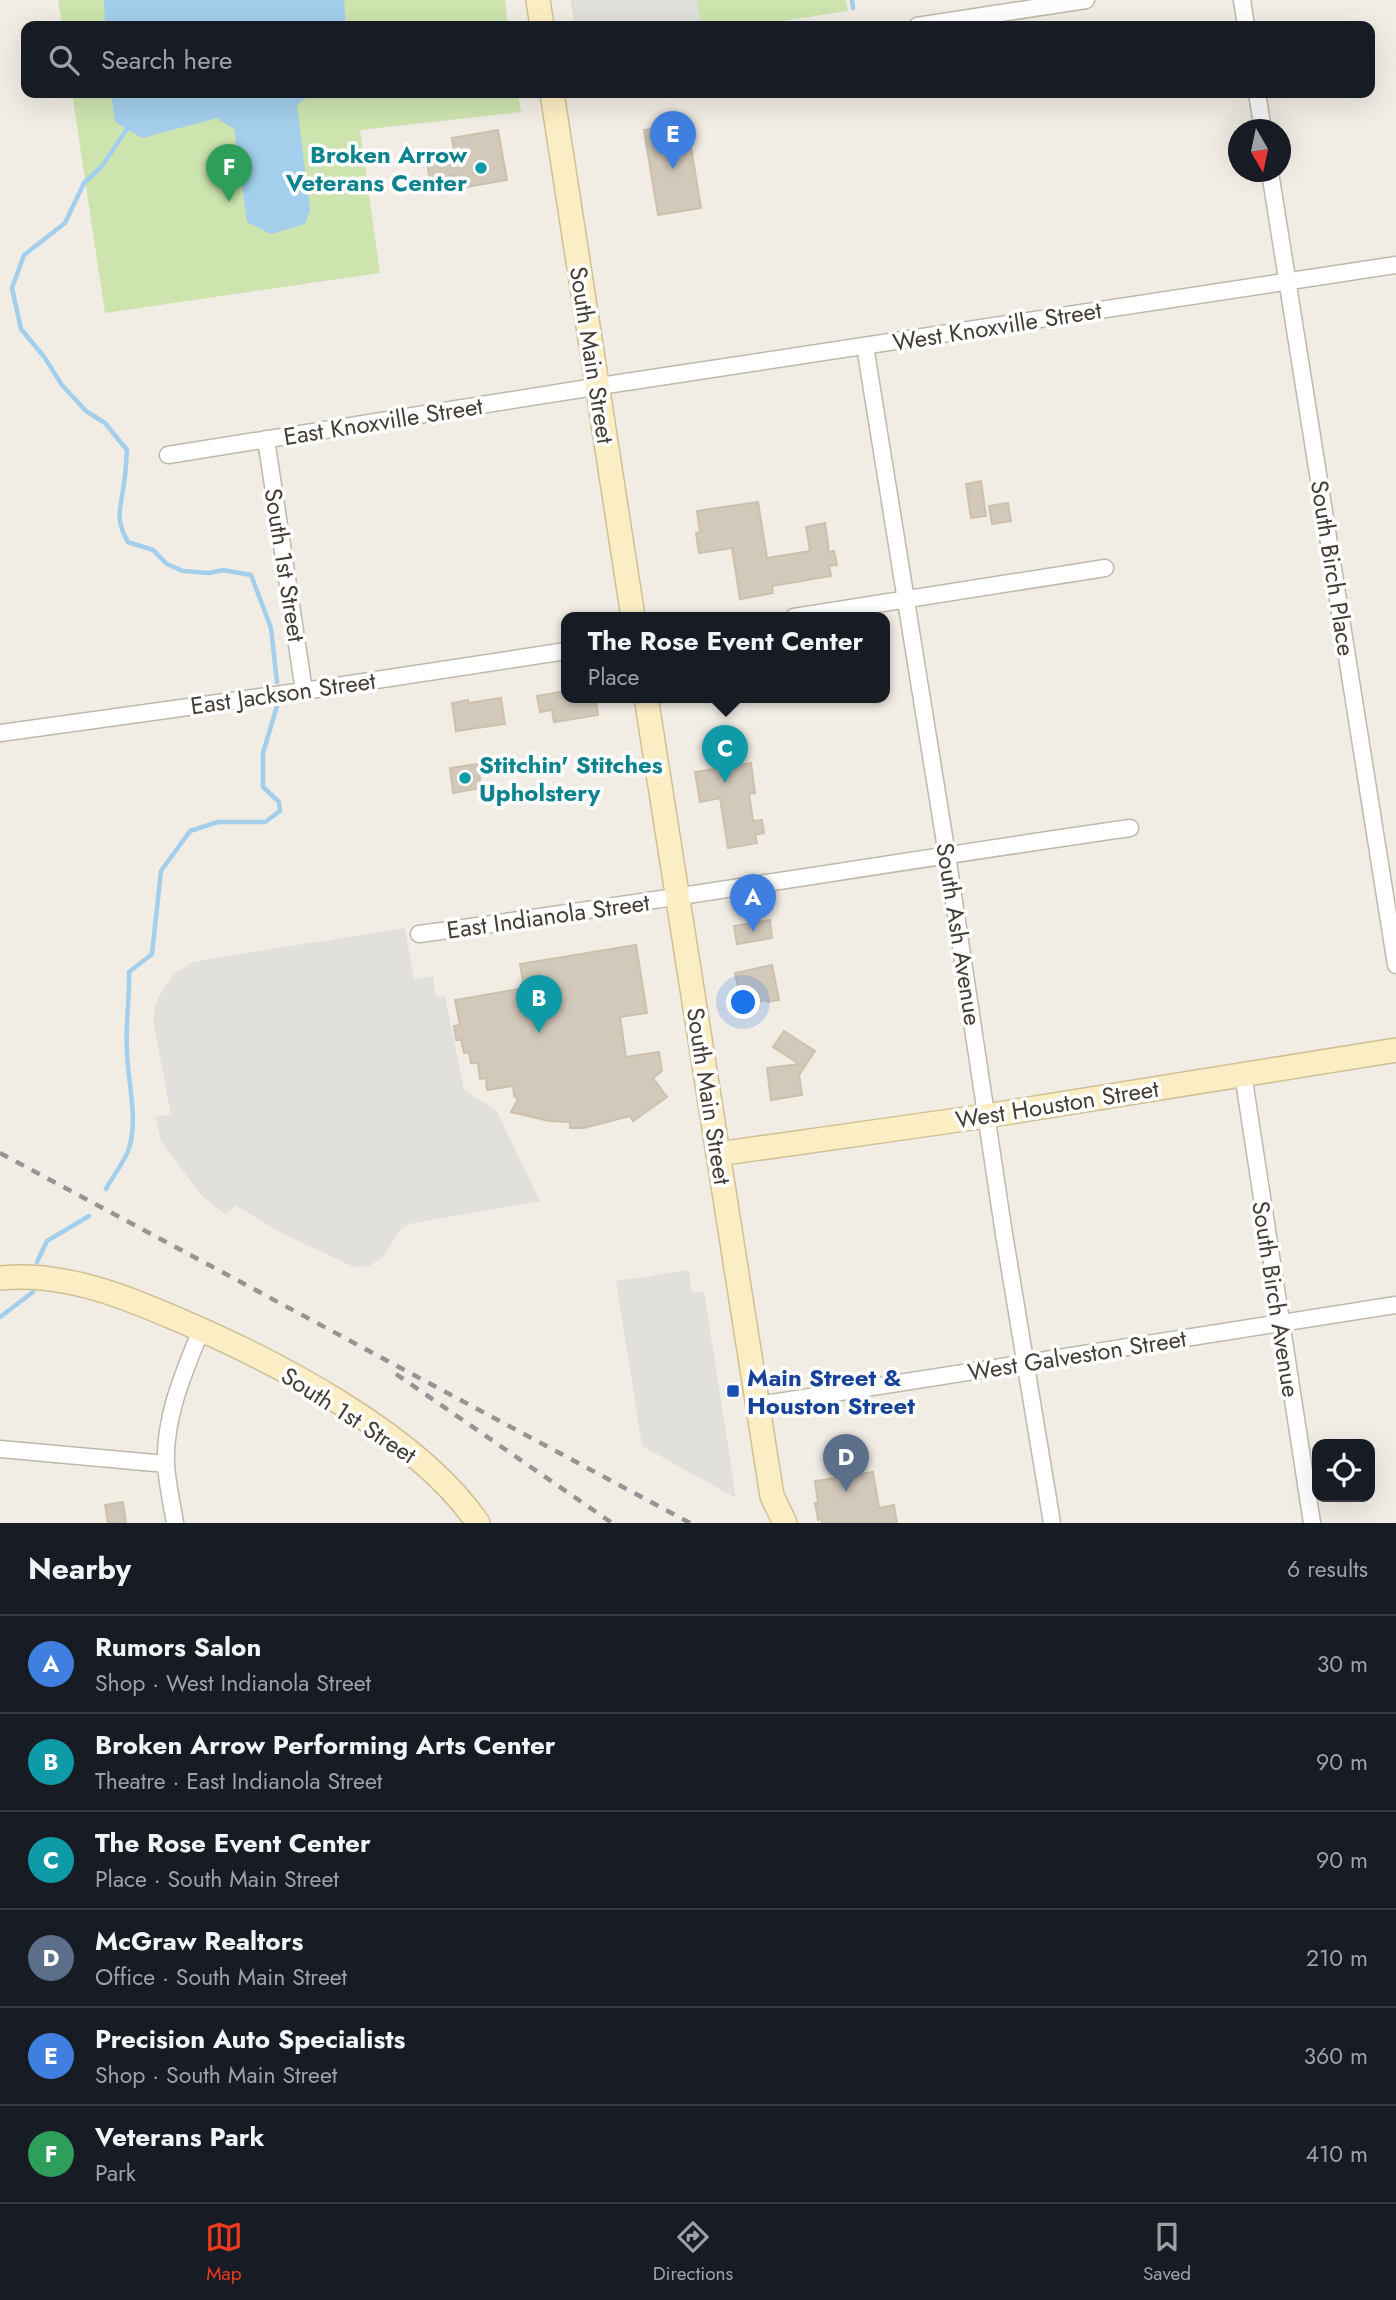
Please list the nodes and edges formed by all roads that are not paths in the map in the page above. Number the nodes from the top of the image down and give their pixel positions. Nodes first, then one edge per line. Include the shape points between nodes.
1 (538, 0) edge
2 (1086, 0) edge
3 (1242, 0) edge
4 (541, 21) edge
5 (950, 21) edge
6 (1245, 21) edge
7 (553, 98) edge
8 (1258, 98) edge
9 (1261, 119) edge
10 (1272, 182) edge
11 (1396, 265) edge
12 (1287, 281) junction
13 (865, 346) junction
14 (598, 387) junction
15 (266, 439) junction
16 (168, 455) dead end
17 (1105, 568) dead end
18 (904, 600) junction
19 (632, 612) edge
20 (826, 612) edge
21 (561, 652) edge
22 (304, 691) junction
23 (647, 703) edge
24 (0, 733) edge
25 (1130, 828) dead end
26 (947, 855) junction
27 (676, 898) junction
28 (419, 934) dead end
29 (1396, 965) edge
30 (1396, 1050) edge
31 (1242, 1074) junction
32 (986, 1116) junction
33 (718, 1154) junction
34 (0, 1278) edge
35 (1396, 1306) edge
36 (1281, 1324) junction
37 (201, 1330) junction
38 (1026, 1363) junction
39 (758, 1405) junction
40 (0, 1449) edge
41 (166, 1464) junction
42 (772, 1496) junction
43 (175, 1523) edge
44 (478, 1523) edge
45 (767, 1523) edge
46 (785, 1523) edge
47 (1052, 1523) edge
48 (1312, 1523) edge

1 - 4 street
2 - 5 street
3 - 6 street
7 - 14 street, South Main Street
8 - 9 street
10 - 12 street, South Birch Place
11 - 12 street, West Knoxville Street
12 - 13 street, West Knoxville Street
12 - 29 street, South Birch Place
13 - 14 street, West Knoxville Street
13 - 18 street, South Ash Avenue
14 - 15 street, East Knoxville Street
14 - 19 street, South Main Street
15 - 16 street, East Knoxville Street
15 - 22 street, South 1st Street
17 - 18 street
18 - 20 street
18 - 26 street, South Ash Avenue
21 - 22 street, East Jackson Street
22 - 24 street, East Jackson Street
23 - 27 street, South Main Street
25 - 26 street, East Indianola Street
26 - 27 street, East Indianola Street
26 - 32 street, South Ash Avenue
27 - 28 street, East Indianola Street
27 - 33 street, South Main Street
30 - 31 street, West Houston Street
31 - 32 street, West Houston Street
31 - 36 street, South Birch Avenue
32 - 33 street, West Houston Street
32 - 38 street, South Ash Avenue
33 - 39 street, South Main Street
34 - 37 street, South 1st Street via 43,1278 91,1287
35 - 36 street, West Galveston Street
36 - 38 street, West Galveston Street
36 - 48 street, South Birch Avenue
37 - 41 street via 171,1415
37 - 44 street, South 1st Street via 302,1381 393,1439 441,1479
38 - 39 street, West Galveston Street
38 - 47 street, South Ash Avenue
39 - 42 street, South Main Street
40 - 41 street
41 - 43 street
42 - 45 street, South Main Street
42 - 46 street, South Main Street

